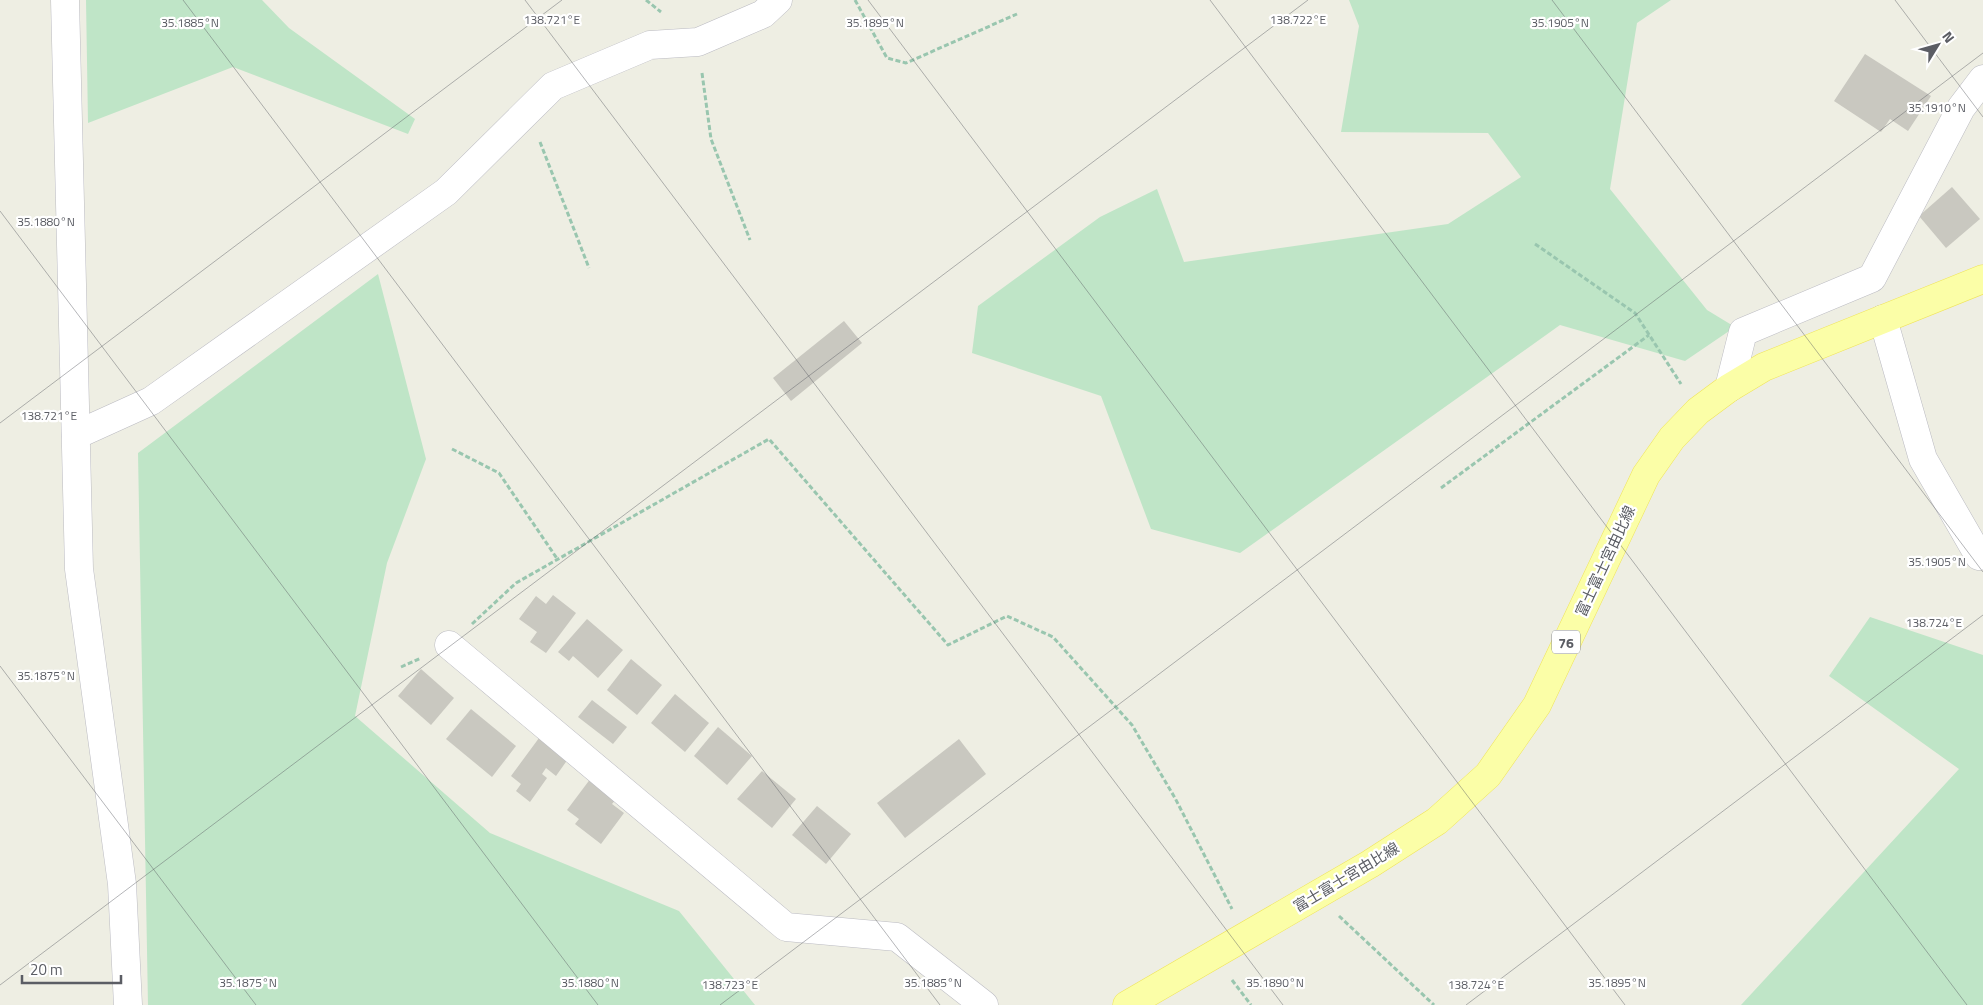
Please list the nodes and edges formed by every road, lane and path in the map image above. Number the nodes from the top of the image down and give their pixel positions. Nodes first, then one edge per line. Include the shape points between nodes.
1 (65, 0) edge
2 (778, 0) edge
3 (855, 0) edge
4 (1018, 14) dead end
5 (698, 42) junction
6 (1983, 79) edge
7 (528, 110) junction
8 (750, 240) dead end
9 (1535, 244) dead end
10 (589, 268) dead end
11 (1983, 279) edge
12 (1882, 319) junction
13 (1649, 335) junction
14 (1729, 388) junction
15 (1698, 411) junction
16 (76, 436) junction
17 (452, 449) dead end
18 (1440, 488) dead end
19 (1979, 556) dead end
20 (558, 560) junction
21 (449, 645) junction
22 (400, 667) dead end
23 (1317, 895) junction
24 (1246, 936) junction
25 (128, 1005) edge
26 (984, 1005) edge
27 (1127, 1005) edge
28 (1434, 1005) edge

1 - 16 street
2 - 5 street via 763,14
3 - 4 path via 887,58 906,63
5 - 7 street via 650,46 553,86
5 - 8 path via 711,139
6 - 14 street via 1961,108 1872,278 1743,332
7 - 10 path
7 - 16 street via 446,192 151,401
9 - 13 path via 1635,313
11 - 12 main road, 富士富士宮由比線 / 76
12 - 14 main road, 富士富士宮由比線 / 76 via 1764,367
12 - 19 street via 1923,459
13 - 15 path
13 - 18 path
14 - 15 main road, 富士富士宮由比線 / 76
15 - 23 main road, 富士富士宮由比線 / 76 via 1672,438 1646,475 1537,705 1488,775 1437,821
16 - 25 street via 79,569 122,884
17 - 20 path via 499,472
20 - 21 path via 516,583
20 - 24 path via 769,439 948,645 1007,616 1053,636 1132,725 1175,798
21 - 22 path
21 - 26 street via 786,927 897,937
23 - 24 main road, 富士富士宮由比線 / 76
23 - 28 path
24 - 27 main road, 富士富士宮由比線 / 76

